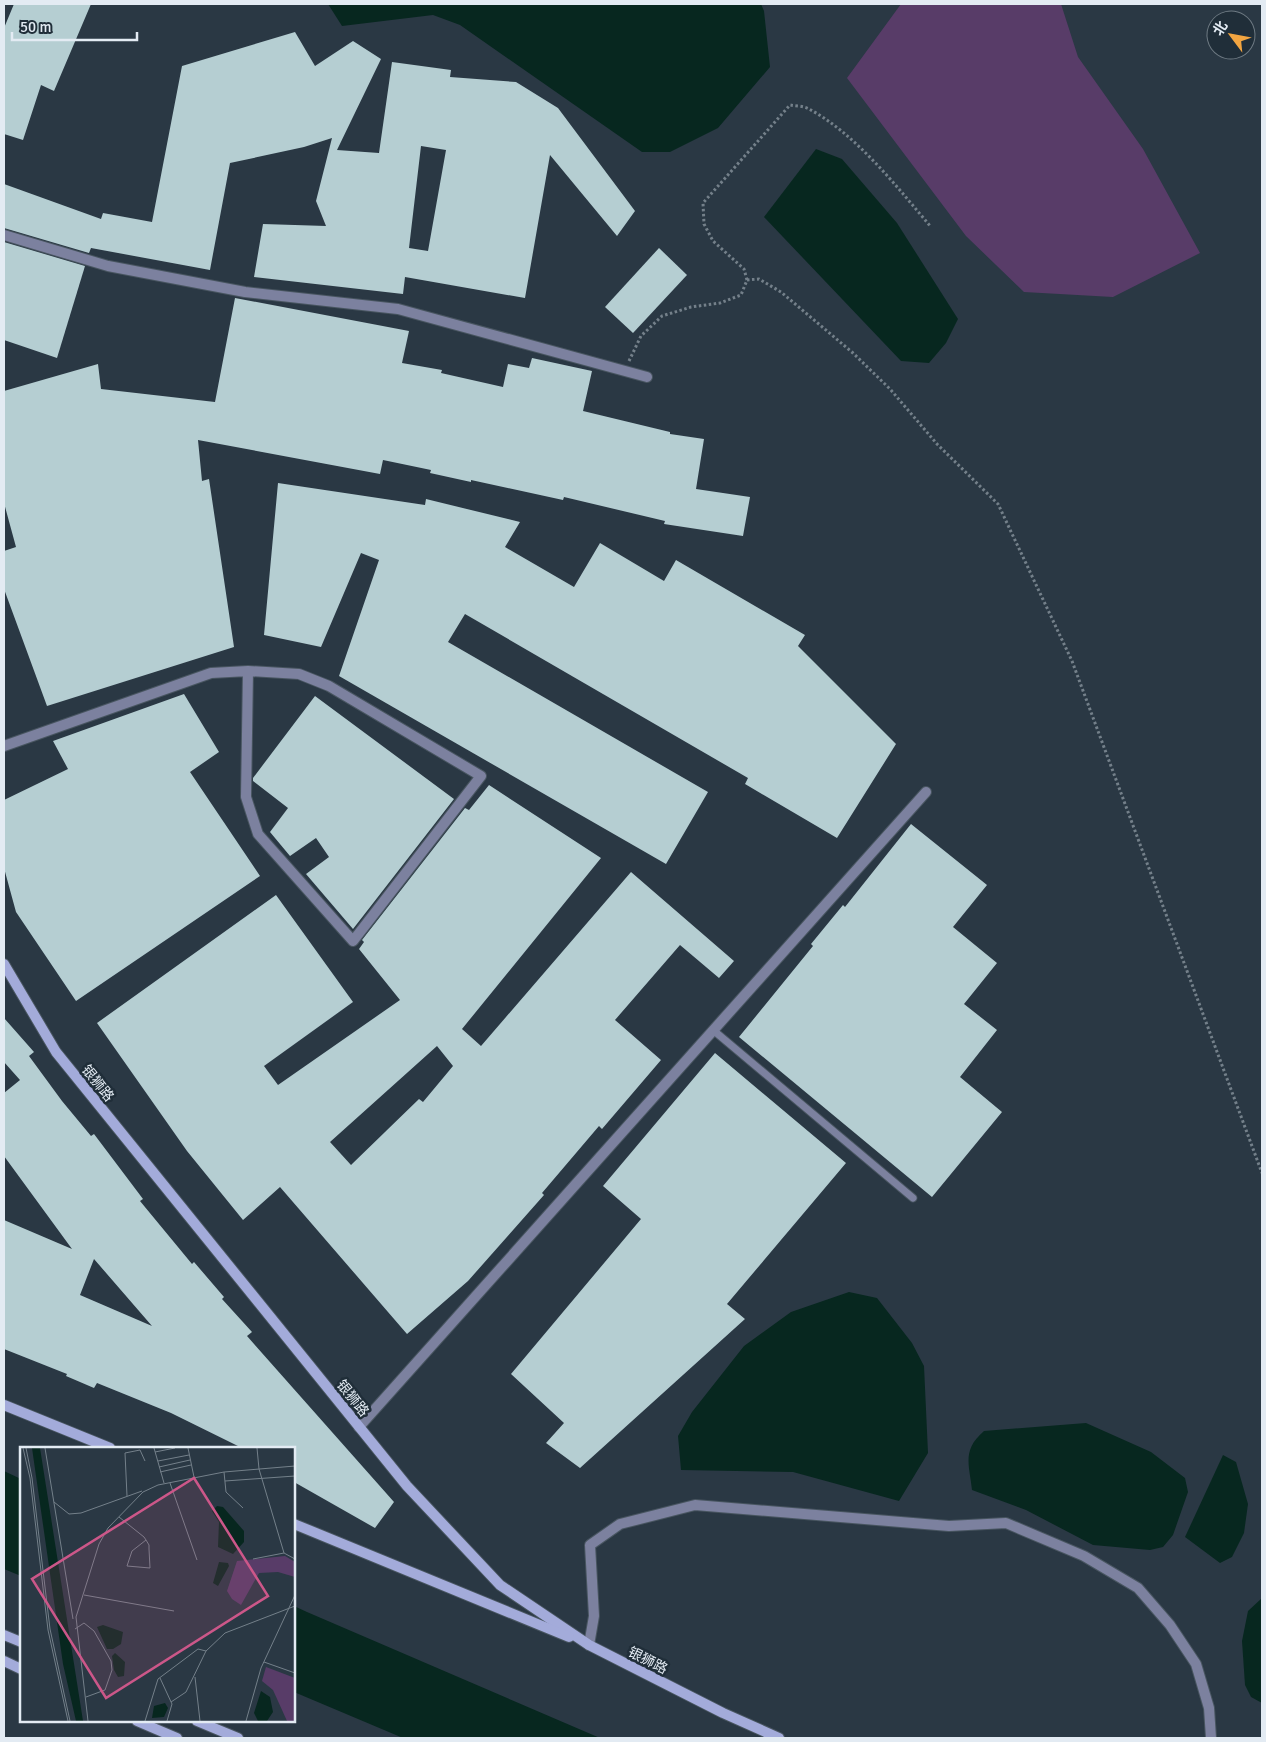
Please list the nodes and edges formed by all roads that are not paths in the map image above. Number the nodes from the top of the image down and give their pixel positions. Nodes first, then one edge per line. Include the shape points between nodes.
1 (4, 235) edge
2 (647, 377) dead end
3 (248, 671) junction
4 (4, 746) edge
5 (926, 792) dead end
6 (4, 964) edge
7 (713, 1030) junction
8 (913, 1198) dead end
9 (4, 1405) edge
10 (359, 1427) junction
11 (108, 1447) edge
12 (295, 1524) edge
13 (4, 1635) edge
14 (20, 1642) edge
15 (589, 1645) junction
16 (4, 1661) edge
17 (20, 1669) edge
18 (139, 1722) edge
19 (199, 1722) edge
20 (176, 1738) edge
21 (238, 1738) edge
22 (779, 1738) edge
23 (1212, 1738) edge

1 - 2 street via 108,266 245,292 398,309
3 - 3 street via 299,674 330,686 480,776 353,941 258,834 246,797
3 - 4 street via 211,673
5 - 7 street
6 - 10 main road, 银狮路 via 56,1052
7 - 8 lane
7 - 10 street
9 - 11 main road
10 - 15 main road, 银狮路 via 407,1486 500,1585
12 - 15 main road
13 - 14 main road
15 - 22 main road, 银狮路
15 - 23 street via 594,1616 590,1545 620,1524 695,1505 950,1526 1006,1523 1084,1556 1138,1588 1170,1625 1196,1664 1209,1708
16 - 17 main road
18 - 20 main road
19 - 21 main road

